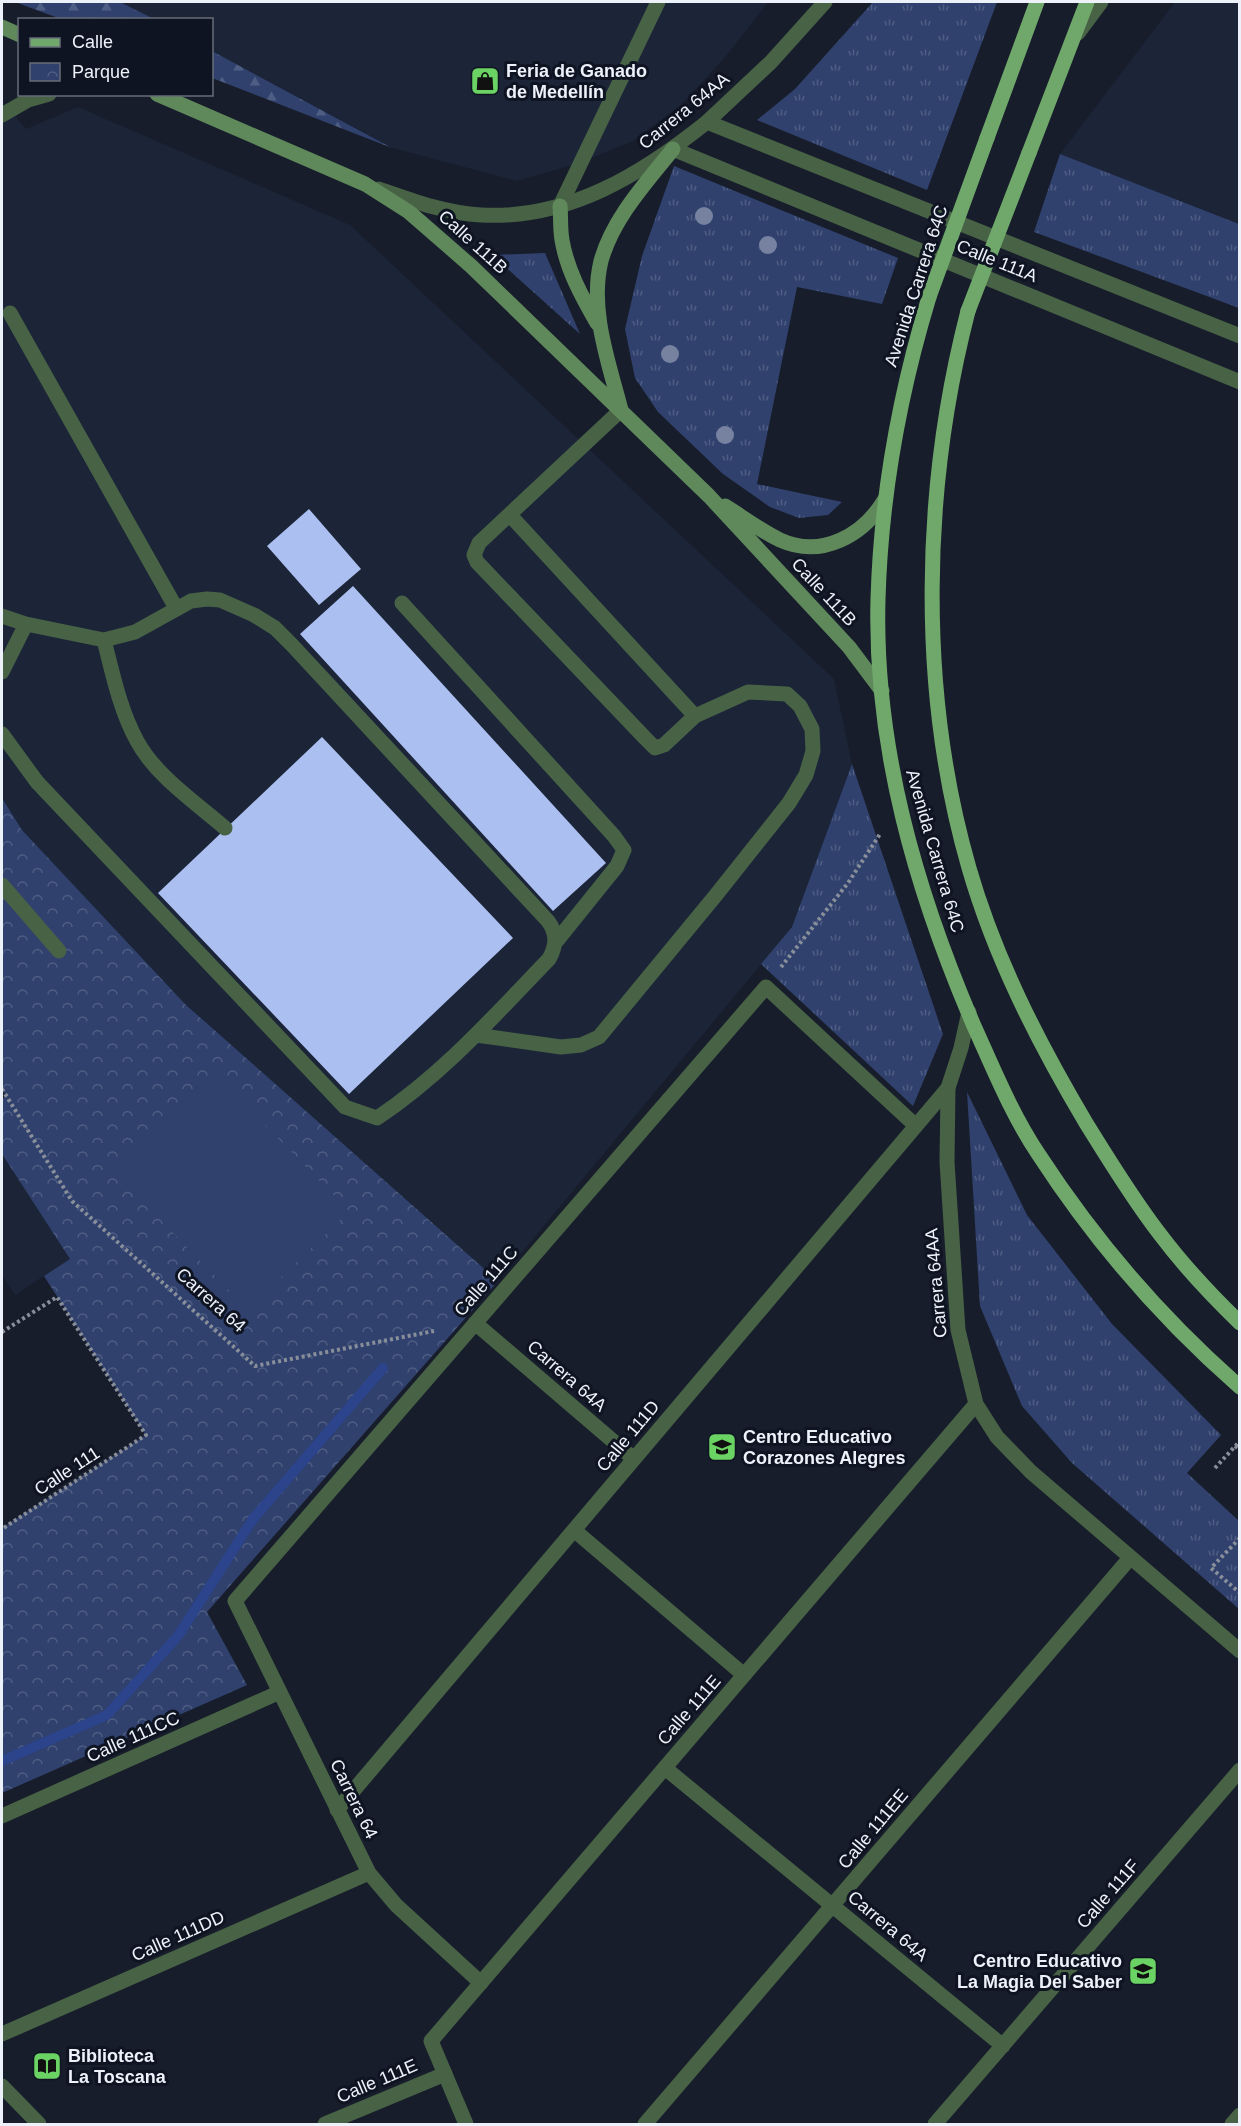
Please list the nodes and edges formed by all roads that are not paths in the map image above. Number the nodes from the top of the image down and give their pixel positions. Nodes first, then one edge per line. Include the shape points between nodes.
1 (658, 2) edge
2 (825, 2) edge
3 (1037, 2) edge
4 (1087, 2) edge
5 (1101, 2) edge
6 (2, 27) edge
7 (18, 34) edge
8 (1071, 43) junction
9 (162, 96) edge
10 (29, 98) edge
11 (2, 116) edge
12 (707, 122) junction
13 (673, 149) junction
14 (365, 184) junction
15 (560, 206) junction
16 (10, 313) dead end
17 (602, 331) junction
18 (1239, 336) edge
19 (1239, 382) edge
20 (621, 410) junction
21 (709, 496) junction
22 (885, 499) junction
23 (510, 515) junction
24 (402, 603) dead end
25 (176, 608) junction
26 (2, 616) edge
27 (26, 624) junction
28 (104, 640) junction
29 (2, 672) edge
30 (882, 691) junction
31 (695, 716) junction
32 (2, 734) edge
33 (225, 828) dead end
34 (2, 885) edge
35 (555, 943) junction
36 (59, 951) dead end
37 (969, 1012) junction
38 (476, 1035) junction
39 (948, 1088) junction
40 (916, 1126) junction
41 (476, 1323) junction
42 (1239, 1323) edge
43 (1239, 1387) edge
44 (976, 1404) junction
45 (634, 1459) junction
46 (573, 1530) junction
47 (1130, 1558) junction
48 (235, 1601) joint
49 (1239, 1651) edge
50 (744, 1676) junction
51 (280, 1692) junction
52 (665, 1768) junction
53 (1239, 1770) edge
54 (337, 1810) junction
55 (2, 1816) edge
56 (369, 1873) junction
57 (833, 1906) junction
58 (481, 1983) junction
59 (2, 2034) edge
60 (1003, 2046) junction
61 (445, 2074) junction
62 (2, 2086) edge
63 (1239, 2115) edge
64 (942, 2122) edge
65 (39, 2124) edge
66 (325, 2124) edge
67 (466, 2124) edge
68 (645, 2124) edge
69 (1232, 2124) edge

1 - 15 street
2 - 12 street, Carrera 64AA via 771,62
3 - 22 main road, Avenida Carrera 64C, bridge via 910,358
4 - 8 main road, Avenida Carrera 64C
5 - 8 street
6 - 7 main road
8 - 42 main road, Avenida Carrera 64C, bridge via 968,311 959,347 939,476 933,573 938,706 949,782 969,868 997,949 1035,1032 1115,1172 1160,1234
9 - 14 main road, Calle 111B
10 - 11 street
12 - 13 street, Carrera 64AA
12 - 18 street, Calle 111A
13 - 15 street, Carrera 64AA via 609,188
13 - 17 main road via 628,206 601,261 598,287
13 - 19 street, Calle 111A
14 - 15 street, Carrera 64AA via 436,208 480,215 519,214
14 - 20 main road, Calle 111B via 409,212 457,253
15 - 17 main road via 568,266
16 - 25 street
17 - 20 main road
20 - 21 main road, Calle 111B
20 - 23 street
21 - 22 main road, Calle 111B via 780,540 815,547 843,540 856,532 878,512
21 - 30 main road, Calle 111B via 849,647
22 - 30 main road, Avenida Carrera 64C via 878,600
23 - 31 street
23 - 31 street via 479,543 474,555 477,562 655,748 664,745
24 - 35 street via 624,850 617,866
25 - 28 street via 135,632
25 - 35 street via 191,601 220,600 254,615 280,634 548,921
26 - 27 street
27 - 28 street
27 - 29 street
28 - 33 street via 119,700 137,742 161,772
30 - 37 main road, Avenida Carrera 64C via 892,772 906,830 935,929
31 - 38 street via 748,692 787,694 800,706 812,729 813,751 806,775 789,803 599,1036 580,1045 561,1047
32 - 38 street via 37,782 345,1107 377,1118 404,1100
34 - 36 street
35 - 38 street via 549,959
37 - 39 street, Carrera 64AA
37 - 43 main road, Avenida Carrera 64C via 1006,1100 1037,1154 1117,1261 1164,1316
39 - 40 street, Calle 111D
39 - 44 street, Carrera 64AA via 947,1162 958,1330
40 - 41 street, Calle 111C via 766,987
40 - 45 street, Calle 111D
41 - 45 street, Carrera 64A
41 - 48 street, Calle 111C
44 - 47 street, Carrera 64AA via 997,1437 1030,1472
44 - 50 street, Calle 111E
45 - 46 street, Calle 111D
46 - 50 street
46 - 54 street, Calle 111D
47 - 49 street, Carrera 64AA
47 - 57 street, Calle 111EE
48 - 51 street, Carrera 64
50 - 52 street, Calle 111E
51 - 54 street, Carrera 64
51 - 55 street, Calle 111CC
52 - 57 street, Carrera 64A
52 - 58 street, Calle 111E
53 - 60 street, Calle 111F
54 - 56 street, Carrera 64
56 - 58 street, Carrera 64 via 396,1905
56 - 59 street, Calle 111DD
57 - 60 street, Carrera 64A
57 - 68 street, Calle 111EE
58 - 61 street, Calle 111E via 431,2041
60 - 64 street, Calle 111F
61 - 66 street, Calle 111E
61 - 67 street
62 - 65 street
63 - 69 street

